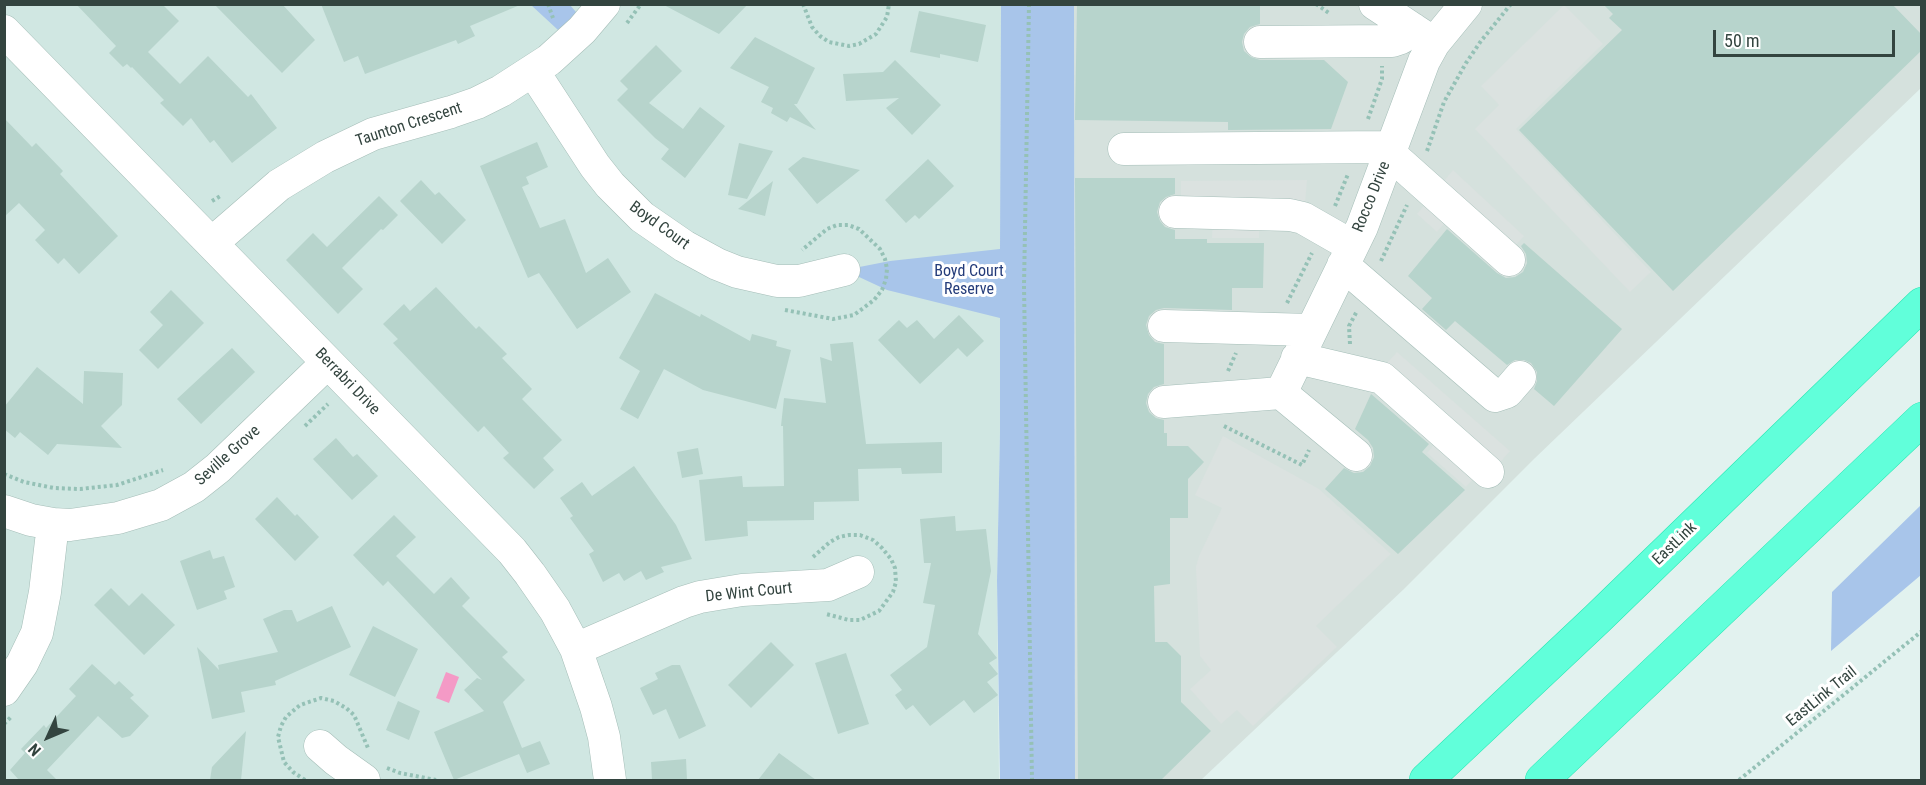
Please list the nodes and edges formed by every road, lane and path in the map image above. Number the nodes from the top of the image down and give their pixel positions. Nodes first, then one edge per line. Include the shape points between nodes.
1 (548, 4) edge
2 (604, 4) edge
3 (803, 4) edge
4 (889, 4) edge
5 (1029, 4) edge
6 (1375, 4) edge
7 (1466, 4) edge
8 (1511, 4) edge
9 (554, 18) dead end
10 (4, 31) edge
11 (1423, 36) junction
12 (1260, 42) dead end
13 (533, 71) junction
14 (1124, 149) dead end
15 (1390, 150) junction
16 (1419, 179) junction
17 (1175, 212) dead end
18 (212, 243) junction
19 (1348, 256) junction
20 (1509, 260) dead end
21 (844, 270) dead end
22 (1368, 288) junction
23 (1922, 304) edge
24 (1164, 326) dead end
25 (1311, 330) junction
26 (1297, 358) junction
27 (327, 363) junction
28 (1346, 369) junction
29 (1520, 377) dead end
30 (1281, 393) junction
31 (323, 399) dead end
32 (1164, 402) dead end
33 (328, 404) dead end
34 (1922, 418) edge
35 (1321, 426) junction
36 (1356, 455) dead end
37 (172, 465) dead end
38 (1302, 465) dead end
39 (1488, 472) dead end
40 (4, 474) edge
41 (4, 511) edge
42 (53, 524) junction
43 (858, 572) dead end
44 (1922, 631) edge
45 (576, 649) junction
46 (4, 690) edge
47 (320, 746) dead end
48 (364, 780) edge
49 (610, 780) edge
50 (1032, 780) edge
51 (1426, 780) edge
52 (1542, 780) edge
53 (1739, 780) edge

1 - 9 path
2 - 13 street, Taunton Crescent via 566,45
3 - 4 path via 820,36 849,46 876,34 887,17
5 - 50 path via 1024,286
6 - 11 street
7 - 11 street, Rocco Drive
8 - 16 path via 1476,48 1444,102
10 - 18 street, Berrabri Drive
11 - 12 street via 1392,41
11 - 15 street, Rocco Drive via 1417,79
13 - 18 street, Taunton Crescent via 477,103 373,134 325,157 279,185
13 - 21 street, Boyd Court via 610,185 642,217 684,246 737,272 777,281 799,281
14 - 15 street
15 - 16 street
15 - 19 street, Rocco Drive
16 - 20 street
16 - 22 path
17 - 19 street via 1290,214 1303,218
18 - 27 street, Berrabri Drive
19 - 22 street
19 - 25 street, Rocco Drive
22 - 28 path via 1349,326 1351,359
22 - 29 street via 1495,396 1507,392
23 - 51 highway, EastLink
24 - 25 street
25 - 26 street, Rocco Drive
26 - 28 street
26 - 30 street, Rocco Drive
27 - 42 street, Seville Grove via 218,468 178,496 144,512 118,518
27 - 45 street, Berrabri Drive via 512,551 546,597
28 - 39 street via 1382,378
30 - 32 street
30 - 35 street
31 - 33 path
34 - 52 highway
35 - 36 street
35 - 38 path
37 - 40 path via 141,479 96,488 54,488
41 - 42 street, Seville Grove
42 - 46 street via 37,633
43 - 45 street, De Wint Court via 828,585 742,590 692,600
44 - 53 path, EastLink Trail
45 - 49 street, Berrabri Drive via 604,737
47 - 48 street

